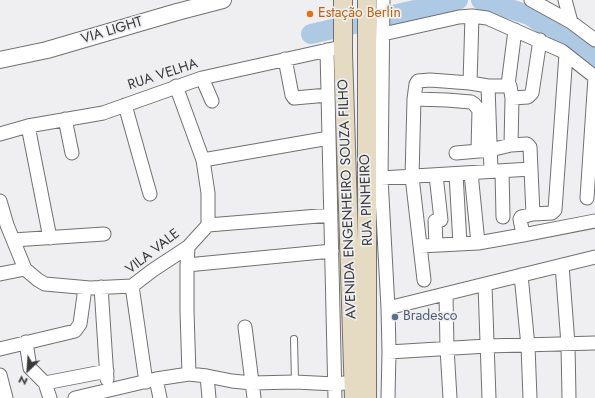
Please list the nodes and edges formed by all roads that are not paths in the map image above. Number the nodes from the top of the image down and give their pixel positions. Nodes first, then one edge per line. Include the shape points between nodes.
1 (223, 0) edge
2 (344, 0) edge
3 (531, 0) edge
4 (565, 0) edge
5 (378, 2) edge
6 (472, 16) junction
7 (571, 22) junction
8 (383, 29) junction
9 (515, 30) junction
10 (540, 40) junction
11 (595, 40) edge
12 (335, 50) junction
13 (566, 54) junction
14 (286, 59) junction
15 (0, 60) edge
16 (595, 77) edge
17 (202, 78) junction
18 (449, 82) junction
19 (470, 83) junction
20 (176, 86) junction
21 (488, 86) junction
22 (510, 90) junction
23 (328, 95) junction
24 (414, 99) junction
25 (448, 100) junction
26 (212, 101) dead end
27 (125, 105) junction
28 (65, 119) junction
29 (28, 126) junction
30 (0, 134) edge
31 (329, 138) junction
32 (511, 145) junction
33 (484, 151) junction
34 (72, 153) dead end
35 (456, 153) dead end
36 (203, 160) junction
37 (526, 169) junction
38 (496, 171) junction
39 (471, 173) junction
40 (456, 174) junction
41 (436, 176) junction
42 (412, 177) junction
43 (381, 178) junction
44 (150, 194) dead end
45 (587, 198) dead end
46 (0, 201) edge
47 (331, 215) junction
48 (526, 216) junction
49 (503, 218) dead end
50 (595, 221) edge
51 (3, 225) edge
52 (208, 225) junction
53 (104, 234) dead end
54 (523, 235) junction
55 (50, 238) junction
56 (13, 240) junction
57 (478, 243) junction
58 (460, 244) junction
59 (436, 245) junction
60 (420, 246) junction
61 (188, 247) junction
62 (332, 251) junction
63 (595, 257) edge
64 (188, 265) junction
65 (562, 265) junction
66 (26, 269) junction
67 (0, 274) edge
68 (522, 275) junction
69 (424, 280) dead end
70 (485, 284) junction
71 (132, 286) junction
72 (101, 287) junction
73 (85, 288) junction
74 (446, 294) junction
75 (388, 308) junction
76 (245, 327) dead end
77 (294, 339) dead end
78 (26, 342) junction
79 (595, 343) edge
80 (568, 344) junction
81 (487, 346) junction
82 (528, 346) junction
83 (0, 348) edge
84 (447, 348) junction
85 (390, 352) junction
86 (107, 371) junction
87 (189, 374) junction
88 (0, 375) edge
89 (207, 376) junction
90 (151, 380) junction
91 (295, 382) junction
92 (45, 383) junction
93 (252, 383) junction
94 (334, 384) junction
95 (108, 390) junction
96 (354, 390) edge
97 (6, 398) edge
98 (50, 398) edge
99 (75, 398) edge
100 (160, 398) edge
101 (209, 398) edge
102 (254, 398) edge
103 (335, 398) edge
104 (367, 398) edge
105 (388, 398) edge
106 (450, 398) edge
107 (488, 398) edge
108 (530, 398) edge
109 (569, 398) edge

1 - 15 street, VIA LIGHT via 47,50
2 - 12 main road, AVENIDA ENGENHEIRO SOUZA FILHO
3 - 7 street
4 - 7 street
5 - 8 street, RUA PINHEIRO
5 - 104 main road, AVENIDA ENGENHEIRO SOUZA FILHO via 366,48
6 - 8 street
6 - 9 street via 487,18
6 - 19 street
7 - 11 street
8 - 43 street, RUA PINHEIRO
9 - 10 street
9 - 22 street
10 - 13 street
10 - 22 street via 532,93 528,97
12 - 14 street, RUA VELHA
12 - 23 street
12 - 96 main road, AVENIDA ENGENHEIRO SOUZA FILHO
13 - 16 street
13 - 48 street via 555,210 552,213
14 - 17 street, RUA VELHA
14 - 23 street via 294,98
16 - 45 street
17 - 20 street, RUA VELHA
17 - 26 street
18 - 19 street
18 - 24 street via 430,75 418,81
18 - 25 street
19 - 21 street
20 - 27 street, RUA VELHA
20 - 36 street
21 - 22 street
21 - 33 street
22 - 32 street
23 - 31 street
24 - 25 street
24 - 42 street
25 - 33 street via 471,102 477,106
27 - 28 street, RUA VELHA via 103,113
27 - 44 street
28 - 29 street, RUA VELHA
28 - 34 street
29 - 30 street, RUA VELHA
29 - 55 street
31 - 36 street
31 - 47 street
32 - 33 street
32 - 37 street via 529,146
33 - 35 street
33 - 38 street
36 - 52 street via 208,193
37 - 38 street
37 - 48 street
38 - 39 street
38 - 49 street
39 - 40 street
39 - 57 street
40 - 41 street
40 - 58 street
41 - 42 street
41 - 59 street
42 - 43 street
42 - 60 street
43 - 75 street, RUA PINHEIRO
46 - 51 street
47 - 52 street
47 - 62 street
48 - 54 street
50 - 54 street
51 - 56 street
52 - 61 street, VILA VALE
53 - 55 street
54 - 57 street
55 - 56 street
56 - 66 street
57 - 58 street
58 - 59 street
59 - 60 street
60 - 69 street
61 - 64 street
61 - 71 street, VILA VALE
62 - 64 street
62 - 94 street
63 - 65 street
64 - 87 street
65 - 68 street
65 - 80 street
66 - 67 street
66 - 73 street via 45,284
68 - 70 street
68 - 82 street
70 - 74 street
70 - 81 street
71 - 72 street
71 - 90 street, VILA VALE
72 - 73 street
72 - 86 street
73 - 78 street via 80,324 75,331
74 - 75 street
74 - 84 street
75 - 85 street, RUA PINHEIRO
76 - 93 street
77 - 91 lane
78 - 83 street
78 - 92 street via 30,368
79 - 80 street
80 - 82 street
80 - 109 street
81 - 82 street
81 - 84 street
81 - 107 street
82 - 108 street
84 - 85 street
84 - 106 street
85 - 105 street, RUA PINHEIRO
86 - 92 street
86 - 95 street
87 - 89 street
87 - 90 street
88 - 97 street
89 - 93 street
89 - 101 street
90 - 95 street
90 - 100 street, VILA VALE
91 - 93 street
91 - 94 street
92 - 98 street
93 - 102 street
94 - 96 street
94 - 103 street
95 - 99 street

